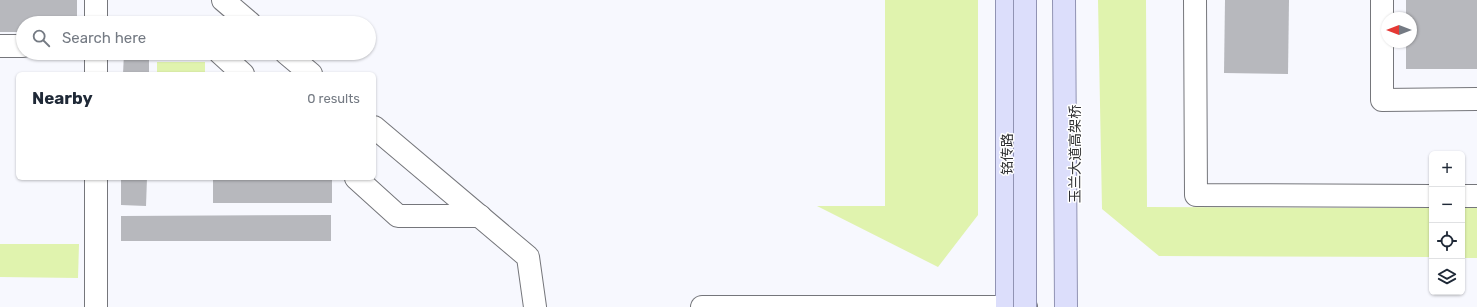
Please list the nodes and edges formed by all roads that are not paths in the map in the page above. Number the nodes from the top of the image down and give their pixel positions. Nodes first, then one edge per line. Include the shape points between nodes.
1 (96, 0) edge
2 (223, 0) edge
3 (1007, 0) edge
4 (1025, 0) edge
5 (1064, 0) edge
6 (1076, 0) edge
7 (1196, 0) edge
8 (1382, 0) edge
9 (96, 16) edge
10 (242, 16) edge
11 (0, 46) edge
12 (16, 46) edge
13 (96, 60) edge
14 (228, 60) edge
15 (294, 60) edge
16 (96, 72) edge
17 (241, 72) edge
18 (309, 72) edge
19 (1477, 99) edge
20 (376, 129) edge
21 (96, 180) edge
22 (358, 180) edge
23 (1429, 196) edge
24 (1465, 196) edge
25 (1477, 196) edge
26 (480, 216) junction
27 (96, 307) edge
28 (535, 307) edge
29 (702, 307) edge
30 (1013, 307) edge
31 (1031, 307) edge
32 (1066, 307) edge
33 (1074, 307) edge

1 - 9 street
2 - 10 street
3 - 30 main road, 铭传路
4 - 30 main road, bridge
5 - 32 main road
6 - 33 main road, 玉兰大道高架桥
7 - 23 street via 1196,195
8 - 19 street via 1382,100
11 - 12 street
13 - 16 street
14 - 17 street
15 - 18 street
20 - 26 street
21 - 27 street
22 - 26 street via 398,216
24 - 25 street
26 - 28 street via 528,257
29 - 30 street
30 - 31 street

